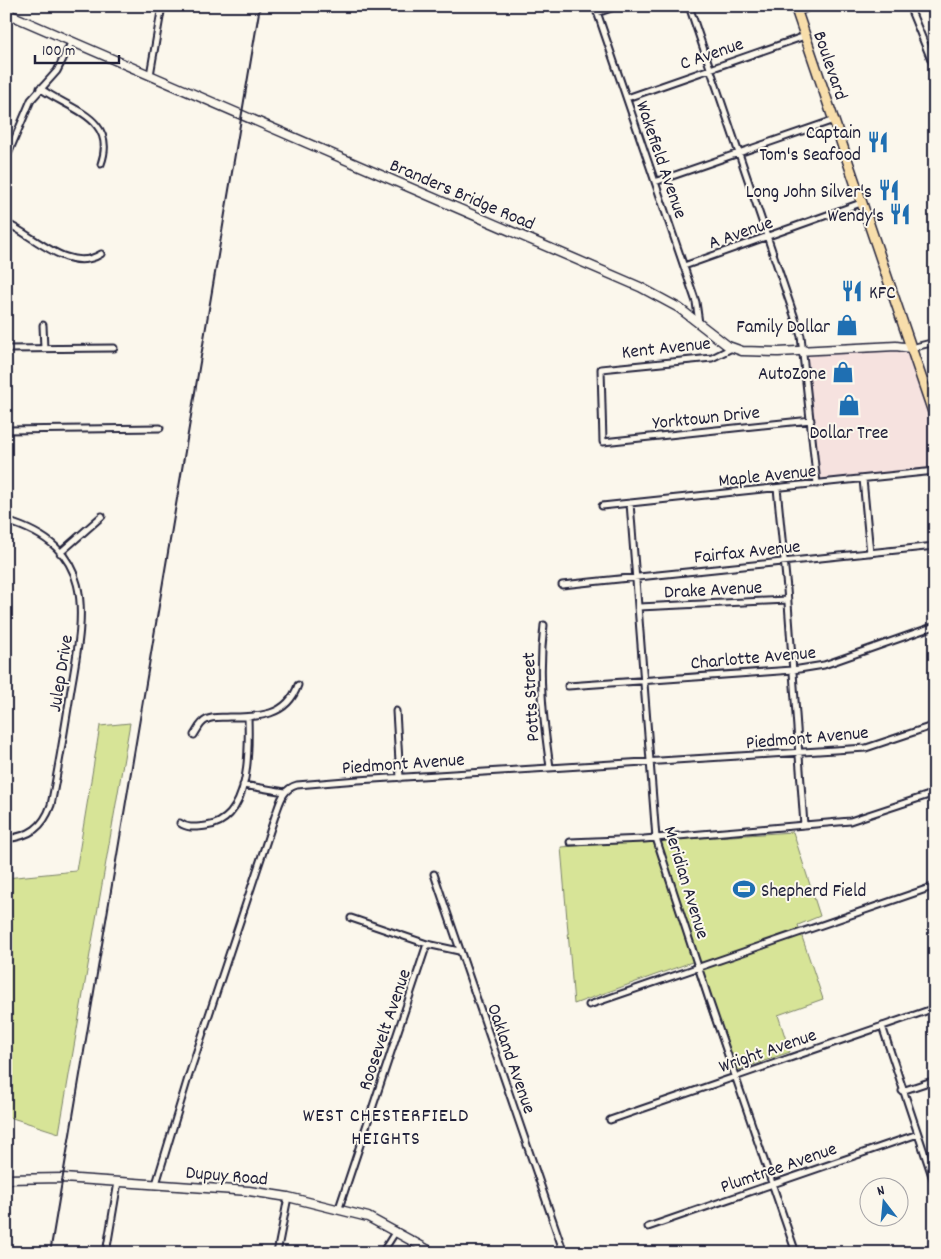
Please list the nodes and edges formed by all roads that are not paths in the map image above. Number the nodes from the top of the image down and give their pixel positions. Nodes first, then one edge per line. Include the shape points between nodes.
1 (162, 6) edge
2 (595, 6) edge
3 (618, 6) edge
4 (689, 6) edge
5 (808, 6) edge
6 (909, 6) edge
7 (796, 8) edge
8 (6, 13) edge
9 (598, 13) junction
10 (805, 36) junction
11 (72, 41) junction
12 (932, 55) edge
13 (710, 69) junction
14 (935, 69) edge
15 (150, 76) junction
16 (40, 88) junction
17 (627, 98) junction
18 (834, 120) junction
19 (739, 153) junction
20 (6, 159) edge
21 (101, 164) dead end
22 (655, 182) junction
23 (861, 203) junction
24 (6, 223) edge
25 (768, 237) junction
26 (101, 254) dead end
27 (684, 266) junction
28 (699, 323) junction
29 (43, 325) dead end
30 (935, 342) edge
31 (114, 348) dead end
32 (732, 348) junction
33 (911, 348) junction
34 (6, 349) edge
35 (44, 349) junction
36 (804, 350) junction
37 (935, 418) edge
38 (811, 420) junction
39 (160, 428) dead end
40 (6, 430) edge
41 (604, 442) joint
42 (935, 471) edge
43 (862, 479) junction
44 (818, 484) junction
45 (777, 488) junction
46 (630, 503) junction
47 (602, 506) dead end
48 (102, 516) dead end
49 (6, 521) edge
50 (935, 546) edge
51 (60, 553) junction
52 (870, 553) junction
53 (784, 562) junction
54 (636, 577) junction
55 (562, 584) dead end
56 (788, 600) junction
57 (639, 606) junction
58 (544, 625) dead end
59 (935, 626) edge
60 (793, 670) junction
61 (645, 680) junction
62 (298, 685) dead end
63 (568, 686) dead end
64 (396, 711) dead end
65 (248, 717) junction
66 (935, 725) edge
67 (194, 735) dead end
68 (799, 753) junction
69 (650, 762) junction
70 (550, 767) junction
71 (400, 778) junction
72 (243, 785) junction
73 (285, 792) junction
74 (935, 794) edge
75 (180, 823) dead end
76 (804, 825) junction
77 (656, 838) junction
78 (6, 839) edge
79 (570, 842) dead end
80 (434, 874) dead end
81 (935, 886) edge
82 (351, 918) dead end
83 (428, 944) junction
84 (459, 952) junction
85 (699, 968) junction
86 (589, 1005) dead end
87 (935, 1008) edge
88 (882, 1026) junction
89 (736, 1076) junction
90 (935, 1080) edge
91 (902, 1091) junction
92 (610, 1120) dead end
93 (918, 1134) junction
94 (6, 1179) edge
95 (118, 1182) junction
96 (156, 1184) junction
97 (773, 1184) junction
98 (935, 1185) edge
99 (288, 1197) junction
100 (339, 1208) junction
101 (648, 1227) dead end
102 (396, 1231) junction
103 (935, 1249) edge
104 (106, 1253) edge
105 (277, 1253) edge
106 (382, 1253) edge
107 (434, 1253) edge
108 (564, 1253) edge
109 (796, 1253) edge
110 (924, 1253) edge

1 - 15 street
2 - 9 street, Wakefield Avenue
3 - 9 street
4 - 13 street
5 - 7 main road
6 - 12 street
7 - 10 main road, Boulevard
8 - 11 street, Branders Bridge Road
9 - 17 street, Wakefield Avenue
10 - 13 street, C Avenue
10 - 18 main road, Boulevard
11 - 15 street, Branders Bridge Road
11 - 16 street via 57,71
12 - 14 street
13 - 17 street, C Avenue
13 - 19 street
15 - 28 street, Branders Bridge Road via 657,295
16 - 20 street via 28,105
16 - 21 street via 95,122 104,144
17 - 22 street, Wakefield Avenue
18 - 19 street
18 - 23 main road, Boulevard
19 - 22 street
19 - 25 street
22 - 27 street, Wakefield Avenue
23 - 25 street, A Avenue
23 - 33 main road, Boulevard
24 - 26 street via 76,260 87,260
25 - 27 street, A Avenue
25 - 36 street
27 - 28 street, Wakefield Avenue via 698,308
28 - 32 street, Branders Bridge Road
29 - 35 street
30 - 33 street
31 - 35 street
32 - 36 street, Branders Bridge Road via 750,352
32 - 41 street, Kent Avenue via 712,358 601,368
33 - 36 street, Branders Bridge Road
33 - 37 main road, Boulevard
34 - 35 street
36 - 38 street
38 - 41 street, Yorktown Drive
38 - 44 street
39 - 40 street
42 - 43 street, Maple Avenue
43 - 44 street, Maple Avenue
43 - 52 street
44 - 45 street, Maple Avenue
45 - 46 street, Maple Avenue
45 - 53 street
46 - 47 street, Maple Avenue
46 - 54 street, Meridian Avenue
48 - 51 street
49 - 51 street, Julep Drive via 39,534
50 - 52 street, Fairfax Avenue
51 - 78 street, Julep Drive via 77,580 82,616 55,789 48,814 39,827 28,834
52 - 53 street, Fairfax Avenue
53 - 54 street, Fairfax Avenue
53 - 56 street
54 - 55 street, Fairfax Avenue
54 - 57 street, Meridian Avenue
56 - 57 street, Drake Avenue
56 - 60 street
57 - 61 street, Meridian Avenue
58 - 70 street, Potts Street via 540,658 541,705
59 - 60 street, Charlotte Avenue via 824,665
60 - 61 street, Charlotte Avenue
60 - 68 street
61 - 63 street, Charlotte Avenue
61 - 69 street, Meridian Avenue
62 - 65 street via 282,710
64 - 71 street
65 - 67 street via 212,718 200,724
65 - 72 street via 249,760
66 - 68 street, Piedmont Avenue via 866,748
68 - 69 street, Piedmont Avenue
68 - 76 street
69 - 70 street, Piedmont Avenue
69 - 77 street, Meridian Avenue
70 - 71 street, Piedmont Avenue
71 - 73 street, Piedmont Avenue via 297,786
72 - 73 street
72 - 75 street via 233,809 223,821 191,828
73 - 96 street via 188,1078
74 - 76 street via 850,821
76 - 77 street
77 - 79 street
77 - 85 street, Meridian Avenue
80 - 84 street, Oakland Avenue
81 - 85 street
82 - 83 street
83 - 84 street
83 - 100 street, Roosevelt Avenue
84 - 108 street, Oakland Avenue
85 - 86 street
85 - 89 street, Meridian Avenue
87 - 88 street, Wright Avenue
88 - 89 street, Wright Avenue
88 - 91 street
89 - 92 street, Wright Avenue
89 - 97 street, Meridian Avenue
90 - 91 street
91 - 93 street
93 - 97 street, Plumtree Avenue
93 - 98 street
94 - 95 street, Dupuy Road
95 - 96 street, Dupuy Road
95 - 104 street
96 - 99 street, Dupuy Road
97 - 101 street, Plumtree Avenue
97 - 109 street, Meridian Avenue
99 - 100 street, Dupuy Road
99 - 105 street
100 - 102 street, Dupuy Road via 368,1217
102 - 106 street
102 - 107 street, Dupuy Road
103 - 110 street

